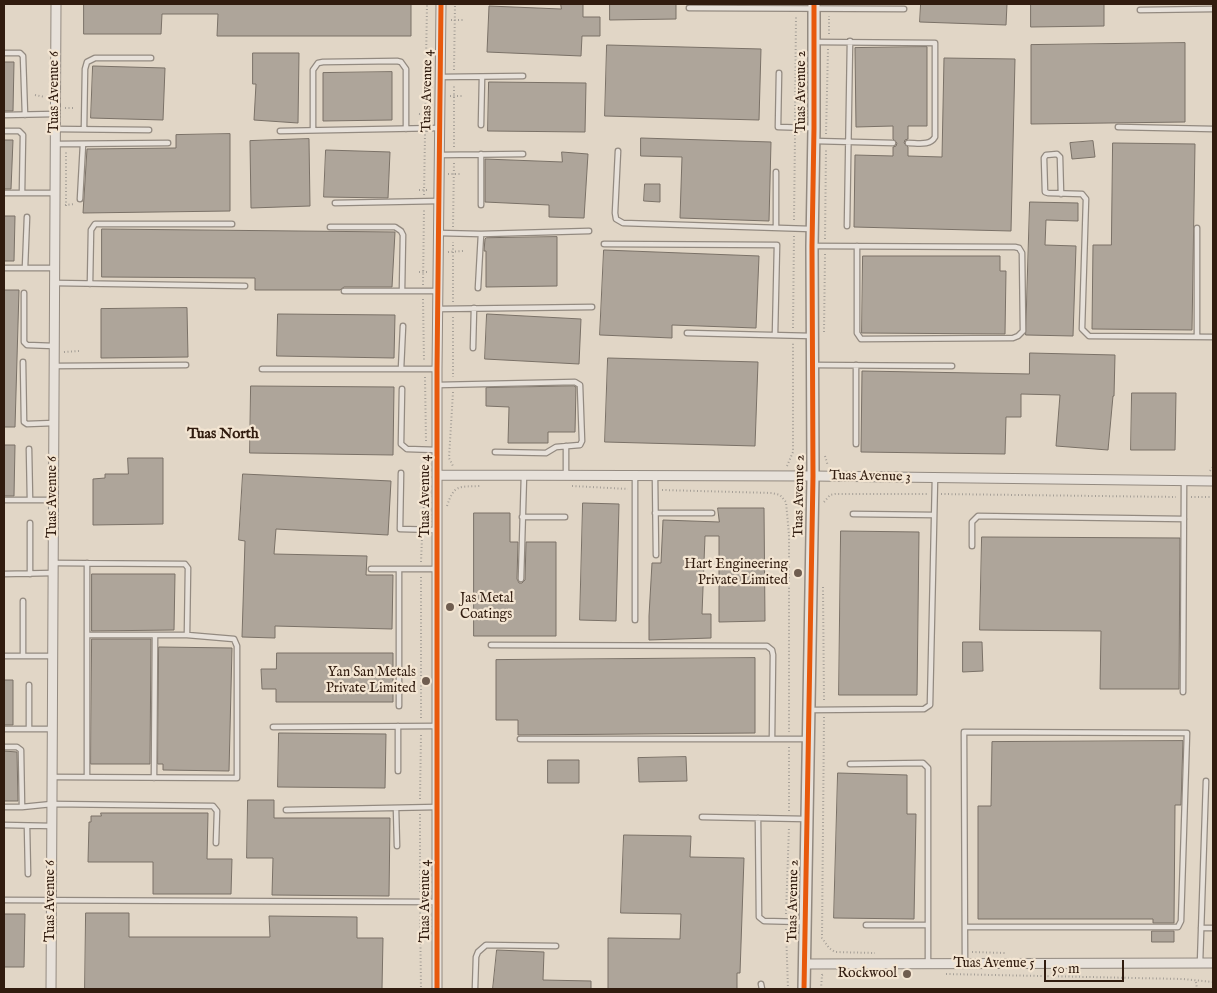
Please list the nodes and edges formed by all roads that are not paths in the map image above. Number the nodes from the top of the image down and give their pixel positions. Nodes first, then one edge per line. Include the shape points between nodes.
1 (56, 4) edge
2 (441, 4) edge
3 (775, 6) edge
4 (814, 6) edge
5 (850, 6) edge
6 (1198, 7) edge
7 (689, 8) dead end
8 (904, 9) dead end
9 (1213, 9) edge
10 (1140, 10) dead end
11 (850, 41) junction
12 (814, 42) junction
13 (4, 53) edge
14 (151, 58) dead end
15 (779, 73) dead end
16 (524, 76) dead end
17 (482, 77) junction
18 (440, 78) junction
19 (55, 114) junction
20 (4, 115) edge
21 (25, 115) junction
22 (481, 125) dead end
23 (1118, 127) dead end
24 (439, 128) junction
25 (814, 128) junction
26 (55, 129) junction
27 (84, 129) junction
28 (406, 129) junction
29 (1213, 129) edge
30 (149, 130) dead end
31 (313, 130) junction
32 (4, 131) edge
33 (280, 131) dead end
34 (814, 141) junction
35 (848, 142) junction
36 (168, 143) dead end
37 (893, 143) dead end
38 (908, 143) dead end
39 (55, 144) junction
40 (83, 144) junction
41 (618, 151) dead end
42 (481, 154) junction
43 (523, 154) dead end
44 (439, 155) junction
45 (776, 172) dead end
46 (4, 193) edge
47 (22, 193) junction
48 (55, 193) junction
49 (1061, 194) junction
50 (80, 202) road end
51 (438, 202) junction
52 (335, 204) dead end
53 (480, 205) dead end
54 (27, 217) dead end
55 (232, 224) dead end
56 (847, 226) dead end
57 (330, 227) dead end
58 (776, 228) junction
59 (1197, 228) dead end
60 (812, 229) junction
61 (589, 230) dead end
62 (439, 233) junction
63 (481, 234) junction
64 (604, 244) dead end
65 (812, 246) junction
66 (857, 246) junction
67 (4, 268) edge
68 (25, 268) junction
69 (55, 268) junction
70 (55, 283) junction
71 (90, 284) junction
72 (245, 286) dead end
73 (478, 288) dead end
74 (344, 291) dead end
75 (402, 291) junction
76 (438, 291) junction
77 (24, 293) dead end
78 (474, 308) junction
79 (592, 308) dead end
80 (438, 309) junction
81 (403, 326) dead end
82 (686, 333) dead end
83 (774, 335) junction
84 (812, 336) junction
85 (1197, 337) junction
86 (1213, 337) edge
87 (474, 348) dead end
88 (54, 349) junction
89 (23, 362) dead end
90 (186, 365) dead end
91 (812, 365) junction
92 (856, 365) junction
93 (54, 366) junction
94 (952, 366) dead end
95 (262, 369) dead end
96 (401, 369) junction
97 (437, 369) junction
98 (437, 385) junction
99 (402, 389) dead end
100 (54, 423) junction
101 (856, 444) dead end
102 (566, 446) junction
103 (29, 449) dead end
104 (437, 450) junction
105 (495, 452) dead end
106 (401, 473) dead end
107 (437, 475) junction
108 (524, 475) junction
109 (566, 475) junction
110 (635, 476) junction
111 (655, 476) junction
112 (813, 476) junction
113 (935, 478) junction
114 (1184, 482) junction
115 (1213, 482) edge
116 (4, 500) edge
117 (30, 500) junction
118 (53, 500) junction
119 (655, 513) junction
120 (712, 513) dead end
121 (853, 514) dead end
122 (934, 515) junction
123 (522, 517) junction
124 (564, 517) dead end
125 (1184, 519) junction
126 (30, 523) dead end
127 (437, 530) junction
128 (972, 546) dead end
129 (656, 555) dead end
130 (53, 563) junction
131 (87, 563) junction
132 (371, 569) dead end
133 (399, 569) junction
134 (437, 569) junction
135 (53, 573) junction
136 (4, 574) edge
137 (30, 574) junction
138 (521, 579) dead end
139 (23, 601) dead end
140 (635, 620) dead end
141 (188, 635) junction
142 (87, 636) junction
143 (156, 636) junction
144 (491, 645) dead end
145 (4, 656) edge
146 (23, 656) junction
147 (53, 656) junction
148 (29, 686) dead end
149 (1183, 692) dead end
150 (399, 706) dead end
151 (809, 710) junction
152 (273, 726) dead end
153 (398, 726) junction
154 (437, 726) junction
155 (4, 729) edge
156 (29, 729) junction
157 (52, 729) junction
158 (520, 739) dead end
159 (772, 739) junction
160 (808, 739) junction
161 (4, 747) edge
162 (850, 764) dead end
163 (398, 771) dead end
164 (52, 777) junction
165 (87, 777) junction
166 (154, 778) junction
167 (1206, 780) dead end
168 (52, 804) junction
169 (4, 807) edge
170 (22, 807) junction
171 (437, 807) junction
172 (396, 808) junction
173 (286, 810) dead end
174 (702, 817) dead end
175 (758, 818) junction
176 (807, 819) junction
177 (4, 825) edge
178 (27, 826) junction
179 (52, 826) junction
180 (216, 843) dead end
181 (397, 846) dead end
182 (28, 874) dead end
183 (51, 899) junction
184 (4, 900) edge
185 (437, 902) junction
186 (805, 922) junction
187 (866, 925) dead end
188 (928, 925) junction
189 (965, 927) junction
190 (1201, 928) junction
191 (1213, 928) edge
192 (556, 946) dead end
193 (1213, 963) edge
194 (804, 964) junction
195 (928, 964) junction
196 (965, 964) junction
197 (1200, 964) junction
198 (51, 989) edge
199 (437, 989) edge
200 (475, 989) edge
201 (804, 989) edge

1 - 19 street, Tuas Avenue 6
2 - 18 street, Tuas Avenue 4
3 - 4 lane
3 - 7 lane
4 - 5 lane
4 - 12 street, Tuas Avenue 2
5 - 8 lane
6 - 9 lane
6 - 10 lane
11 - 12 lane
11 - 35 lane
11 - 38 lane via 935,43 936,137 929,143
12 - 25 street, Tuas Avenue 2
13 - 21 lane via 23,56
14 - 27 lane via 95,58 87,62
15 - 25 lane via 778,127
16 - 17 lane
17 - 18 lane
17 - 22 lane
18 - 24 street, Tuas Avenue 4
19 - 21 lane
19 - 26 street, Tuas Avenue 6
20 - 21 lane
23 - 29 lane
24 - 28 lane
24 - 44 street, Tuas Avenue 4
25 - 34 street, Tuas Avenue 2
26 - 27 lane
26 - 39 street, Tuas Avenue 6
27 - 30 lane
28 - 31 lane
28 - 31 lane via 406,69 401,62 332,62 318,63 313,70
31 - 33 lane
32 - 47 lane via 19,131 23,135
34 - 35 lane
34 - 60 street, Tuas Avenue 2
35 - 37 lane
35 - 56 lane
36 - 40 lane
39 - 40 lane
39 - 48 street, Tuas Avenue 6
40 - 50 lane
41 - 58 lane via 615,213 616,219 623,223
42 - 43 lane
42 - 44 lane
42 - 53 lane
44 - 51 street, Tuas Avenue 4
45 - 58 lane
46 - 47 lane
47 - 48 lane
48 - 69 street, Tuas Avenue 6
49 - 49 lane via 1060,157 1048,154 1044,158 1044,189 1048,193
49 - 85 lane via 1082,194 1086,199 1082,329 1086,334
51 - 52 lane
51 - 62 street, Tuas Avenue 4
54 - 68 lane
55 - 71 lane via 95,224 91,230
57 - 75 lane via 395,227 401,231
58 - 60 lane
59 - 85 lane
60 - 65 street, Tuas Avenue 2
61 - 63 lane
62 - 63 lane
62 - 76 street, Tuas Avenue 4
63 - 73 lane
64 - 83 lane via 777,245
65 - 66 lane
65 - 84 street, Tuas Avenue 2
66 - 66 lane via 857,333 860,339 1013,338 1023,331 1022,252 1019,248
67 - 68 lane
68 - 69 lane
69 - 70 street, Tuas Avenue 6
70 - 71 lane
70 - 88 street, Tuas Avenue 6
71 - 72 lane
74 - 75 lane
75 - 76 lane
76 - 80 street, Tuas Avenue 4
77 - 88 lane via 24,342
78 - 79 lane
78 - 80 lane
78 - 87 lane
80 - 97 street, Tuas Avenue 4
81 - 96 lane
82 - 83 lane
83 - 84 lane
84 - 91 street, Tuas Avenue 2
85 - 86 lane
88 - 93 street, Tuas Avenue 6
89 - 100 lane via 24,422
90 - 93 lane
91 - 92 lane
91 - 112 street, Tuas Avenue 2
92 - 94 lane
92 - 101 lane
93 - 100 street, Tuas Avenue 6
95 - 96 lane
96 - 97 lane
97 - 98 street, Tuas Avenue 4
98 - 102 lane via 578,383 582,389 582,441 578,446
98 - 104 street, Tuas Avenue 4
99 - 104 lane via 401,444 407,449
100 - 118 street, Tuas Avenue 6
102 - 105 lane via 546,453
102 - 109 lane
103 - 117 lane
104 - 107 street, Tuas Avenue 4
106 - 127 lane via 400,529
107 - 108 street, Tuas Avenue 3
107 - 127 street, Tuas Avenue 4
108 - 109 street, Tuas Avenue 3
108 - 123 lane
109 - 110 street, Tuas Avenue 3
110 - 111 street, Tuas Avenue 3
110 - 140 lane
111 - 112 street, Tuas Avenue 3
111 - 119 lane
112 - 113 street, Tuas Avenue 3
112 - 151 street, Tuas Avenue 2
113 - 114 street, Tuas Avenue 3
113 - 122 lane
114 - 115 street, Tuas Avenue 3
114 - 125 lane
116 - 117 lane
117 - 118 lane
118 - 130 street, Tuas Avenue 6
119 - 120 lane
119 - 129 lane
121 - 122 lane
122 - 151 lane via 930,705 924,709
123 - 124 lane
123 - 138 lane
125 - 128 lane via 978,516 972,522
125 - 149 lane
126 - 137 lane
127 - 134 street, Tuas Avenue 4
130 - 131 lane
130 - 135 street, Tuas Avenue 6
131 - 141 lane via 186,565
131 - 142 lane
132 - 133 lane
133 - 134 lane
133 - 150 lane
134 - 154 street, Tuas Avenue 4
135 - 137 lane
135 - 147 street, Tuas Avenue 6
136 - 137 lane
139 - 146 lane
141 - 143 lane
141 - 166 lane via 236,641 237,778
142 - 143 lane
142 - 165 lane
143 - 166 lane
144 - 159 lane via 766,646 772,650 773,656
145 - 146 lane
146 - 147 lane
147 - 157 street, Tuas Avenue 6
148 - 156 lane
151 - 160 street, Tuas Avenue 2
152 - 153 lane
153 - 154 lane
153 - 163 lane
154 - 171 street, Tuas Avenue 4
155 - 156 lane
156 - 157 lane
157 - 164 street, Tuas Avenue 6
158 - 159 lane
159 - 160 lane
160 - 176 street, Tuas Avenue 2
161 - 170 lane via 21,750
162 - 188 lane via 923,763 928,768
164 - 165 lane
164 - 168 street, Tuas Avenue 6
165 - 166 lane
167 - 190 lane
168 - 170 lane
168 - 179 street, Tuas Avenue 6
168 - 180 lane via 213,806 217,811
169 - 170 lane
171 - 172 lane
171 - 185 street, Tuas Avenue 4
172 - 173 lane
172 - 181 lane
174 - 175 lane
175 - 176 lane
175 - 186 lane via 760,920
176 - 186 street, Tuas Avenue 2
177 - 178 lane
178 - 179 lane
178 - 182 lane
179 - 183 street, Tuas Avenue 6
183 - 184 lane
183 - 185 lane
183 - 198 street, Tuas Avenue 6
185 - 199 street, Tuas Avenue 4
186 - 194 street, Tuas Avenue 2
187 - 188 lane
188 - 195 lane
189 - 189 lane via 1178,927 1181,921 1187,733 964,732
189 - 196 lane
190 - 191 lane
190 - 197 lane
192 - 200 lane via 486,946 476,957
193 - 197 street, Tuas Avenue 5
194 - 195 street, Tuas Avenue 5
194 - 201 street, Tuas Avenue 2
195 - 196 street, Tuas Avenue 5
196 - 197 street, Tuas Avenue 5

